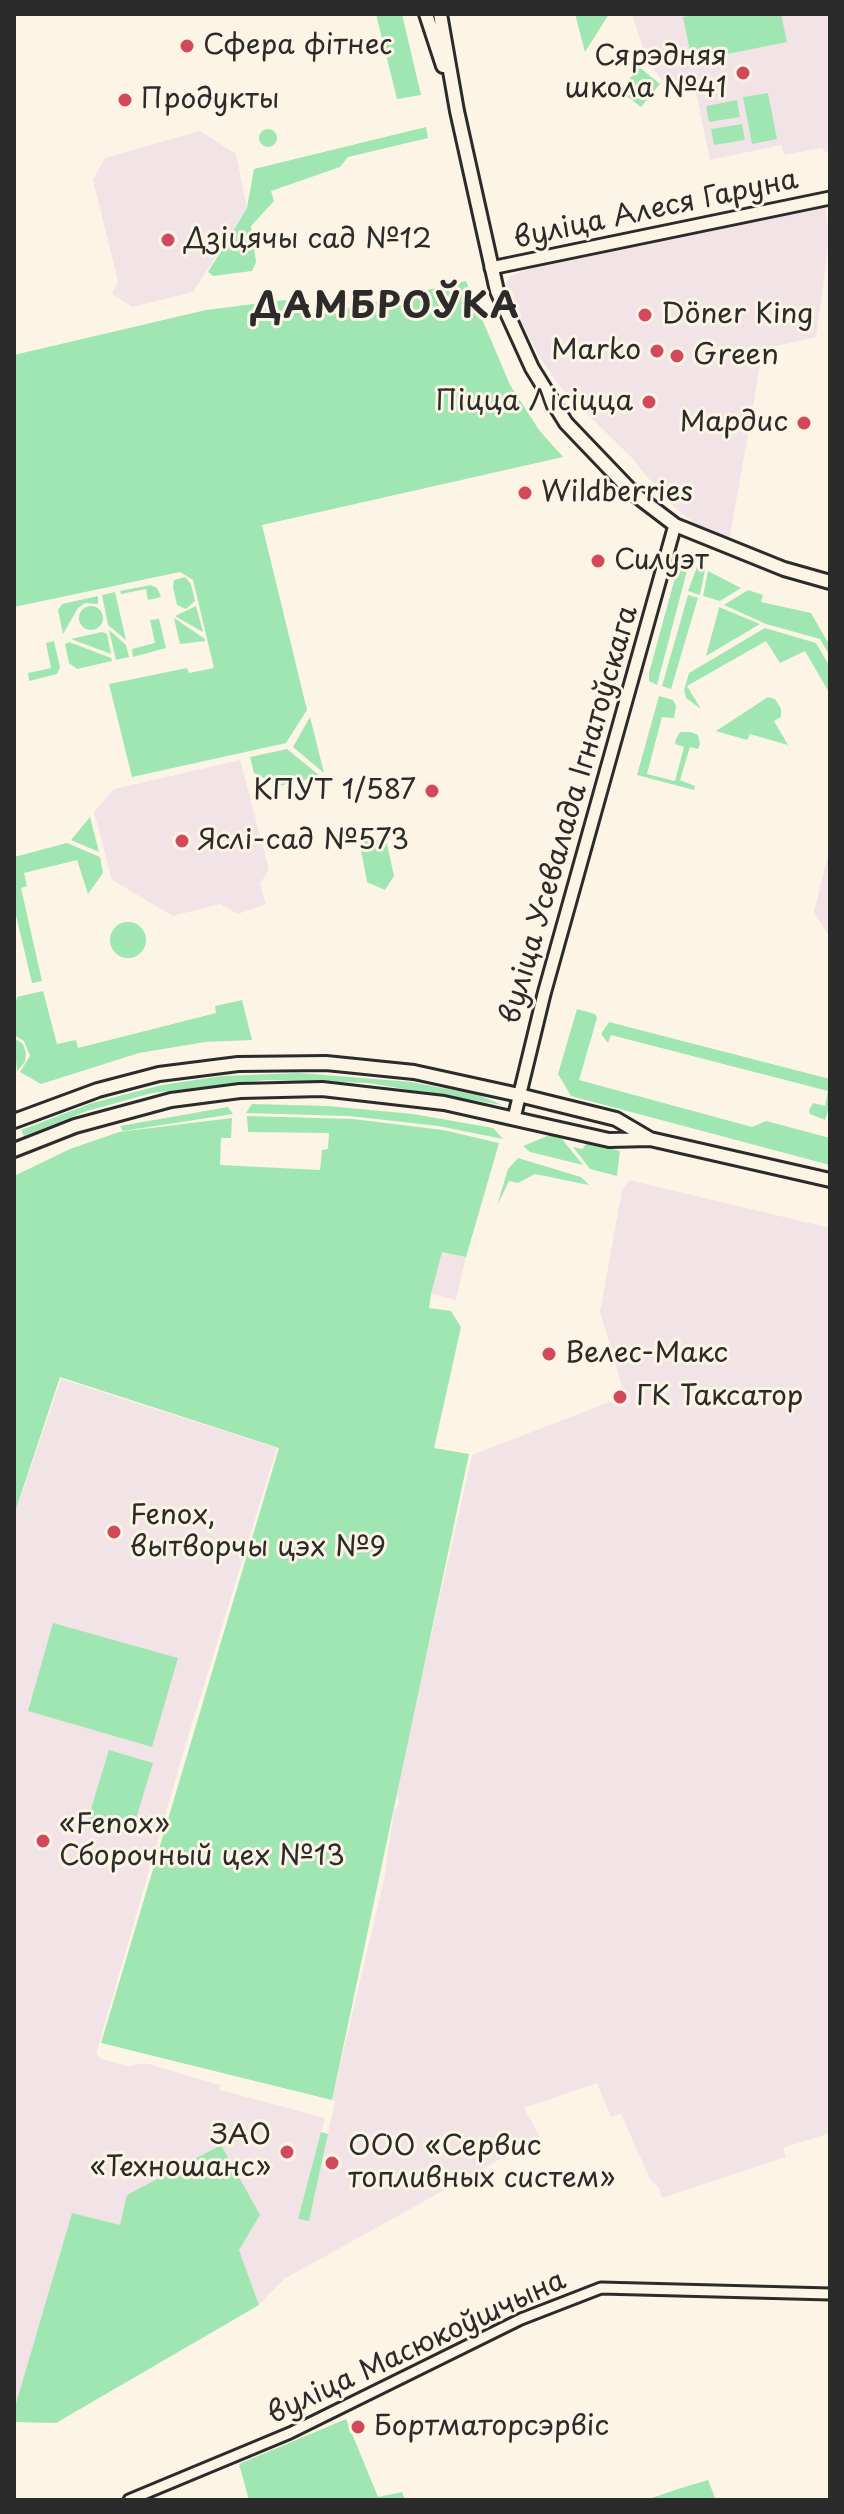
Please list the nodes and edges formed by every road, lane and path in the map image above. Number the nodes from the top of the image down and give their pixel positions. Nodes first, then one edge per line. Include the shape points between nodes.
1 (426, 14) edge
2 (440, 14) edge
3 (457, 111) junction
4 (830, 198) edge
5 (491, 268) junction
6 (675, 525) junction
7 (830, 582) edge
8 (519, 1095) junction
9 (514, 1118) junction
10 (14, 1121) edge
11 (650, 1139) junction
12 (14, 1150) edge
13 (830, 1180) edge
14 (830, 2294) edge
15 (129, 2500) edge

1 - 3 main road
2 - 3 main road
3 - 5 main road
4 - 5 street, вуліца Алеся Гаруна
5 - 6 main road via 524,354 566,423 633,493
6 - 7 main road
6 - 8 street, вуліца Усевалада Ігнатоўскага
8 - 9 street, вуліца Усевалада Ігнатоўскага
8 - 10 main road via 397,1070 326,1063 238,1064 123,1083
8 - 11 main road via 616,1119
9 - 11 main road via 609,1140
9 - 12 main road via 364,1092 240,1091 134,1108
11 - 13 main road
14 - 15 street, вуліца Масюкоўшчына via 601,2288 521,2319 290,2433

